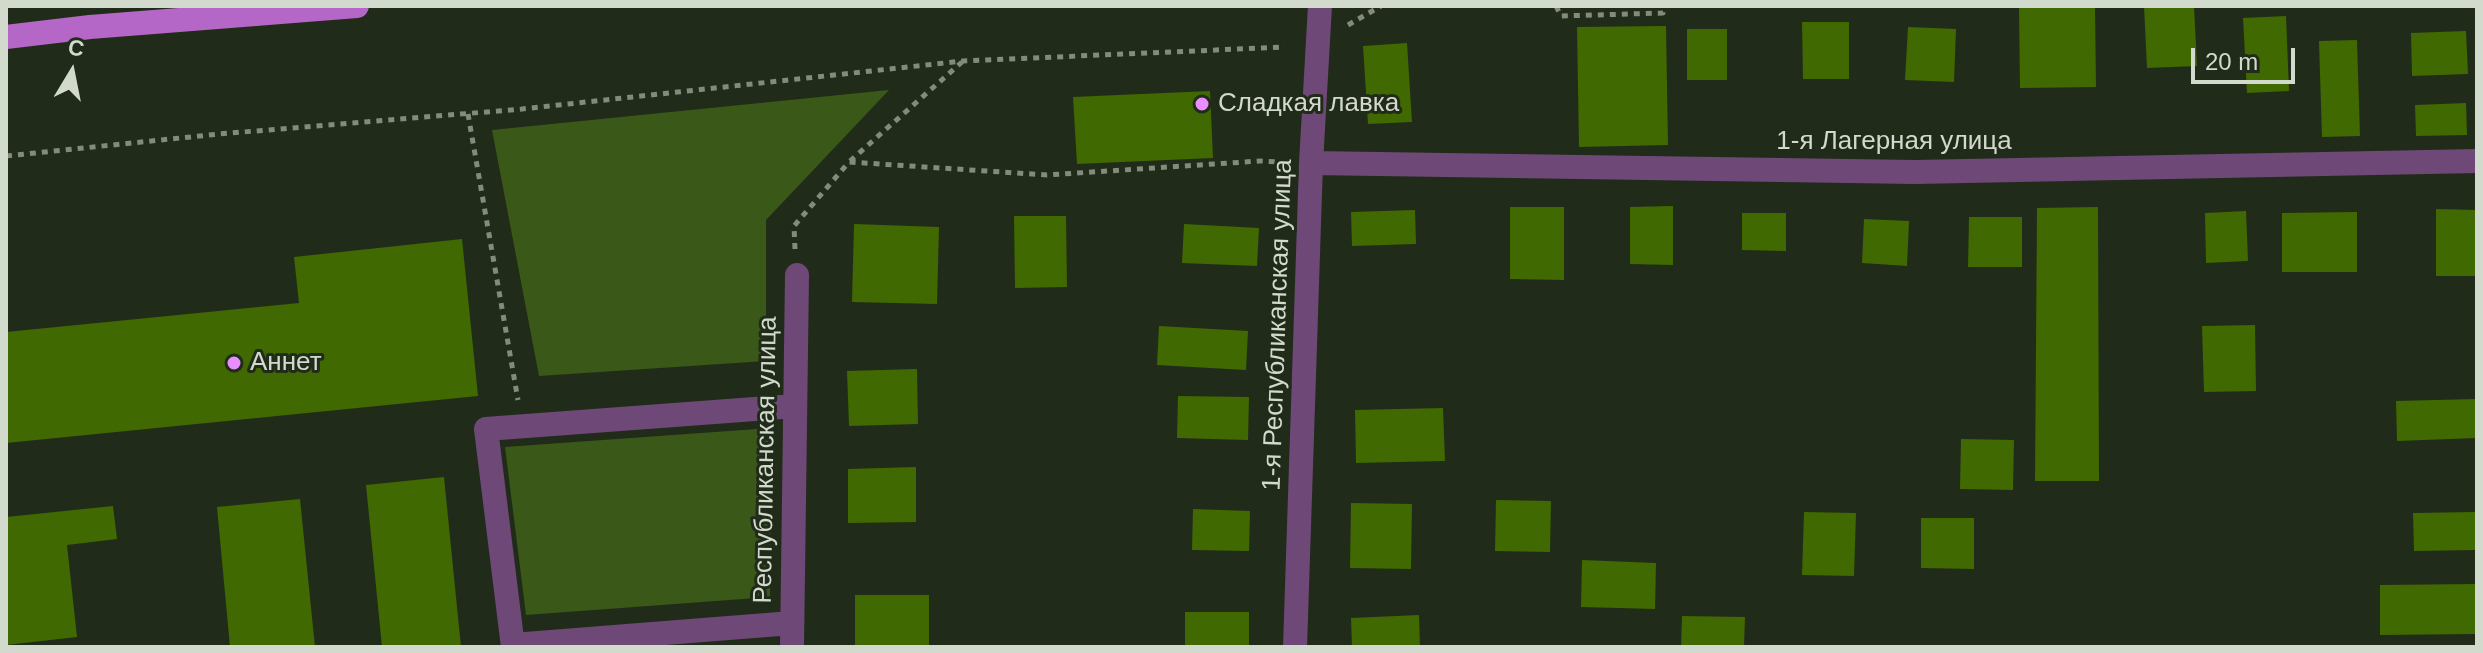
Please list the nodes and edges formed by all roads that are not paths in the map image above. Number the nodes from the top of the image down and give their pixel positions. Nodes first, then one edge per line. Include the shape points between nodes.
1 (357, 6) edge
2 (1320, 6) edge
3 (6, 37) edge
4 (2477, 161) edge
5 (1311, 163) junction
6 (797, 275) road end
7 (795, 406) junction
8 (792, 635) edge
9 (513, 646) edge
10 (1295, 647) edge

1 - 3 main road
2 - 5 street, 1-я Республиканская улица
4 - 5 street, 1-я Лагерная улица via 1915,172
5 - 10 street, 1-я Республиканская улица
6 - 7 street, Республиканская улица
7 - 8 street, Республиканская улица
7 - 9 street via 486,429
8 - 9 street

